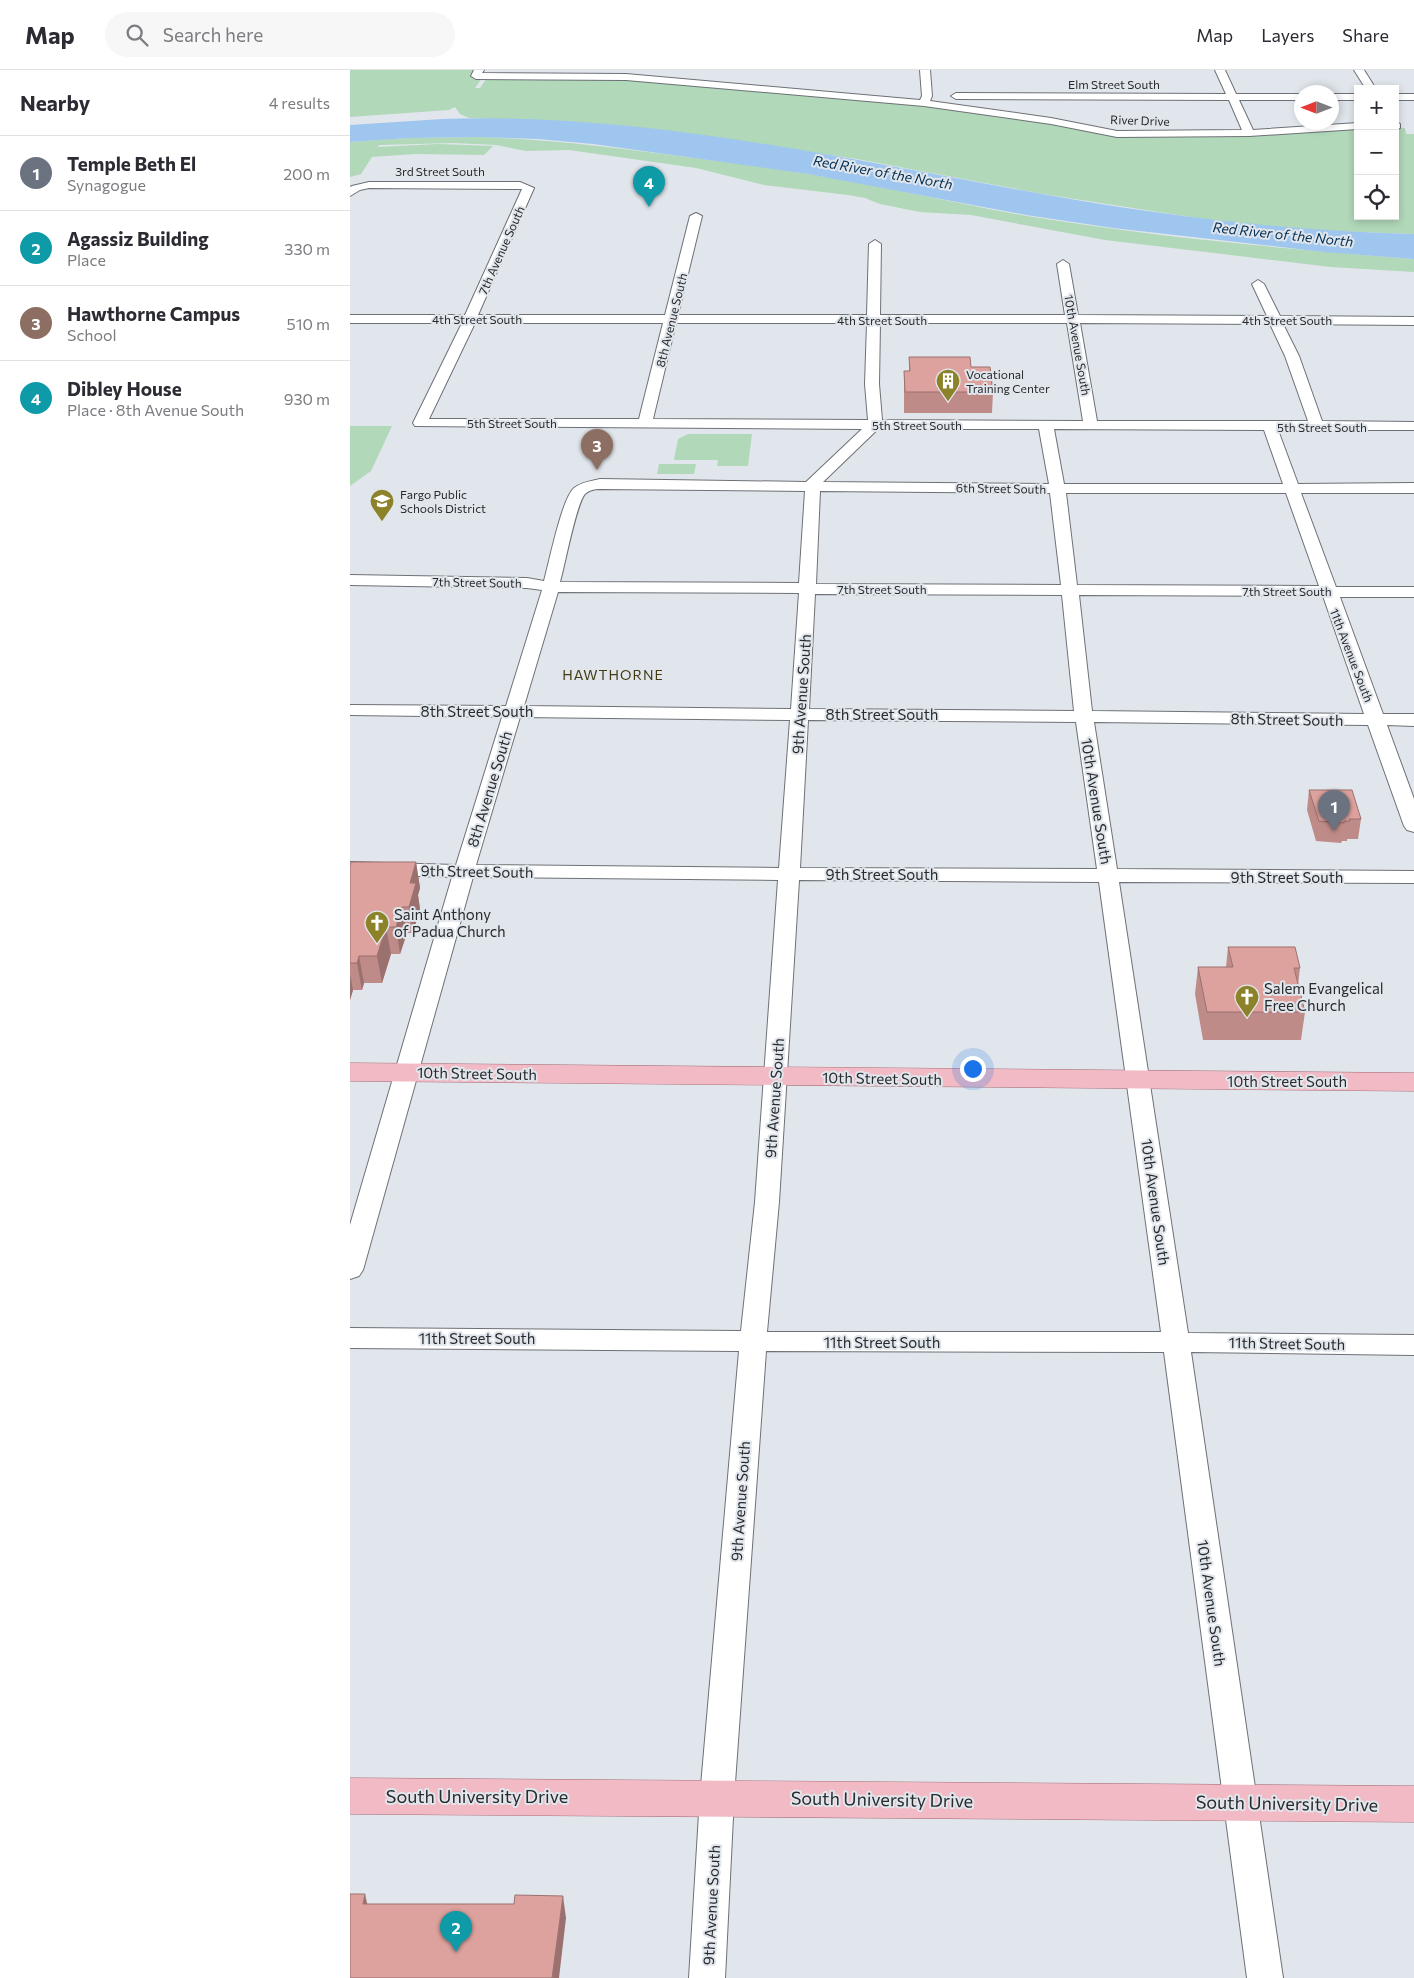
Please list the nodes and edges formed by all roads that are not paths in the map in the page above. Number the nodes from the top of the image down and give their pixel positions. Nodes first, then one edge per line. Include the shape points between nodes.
1 (925, 70) edge
2 (1220, 70) edge
3 (1359, 70) edge
4 (478, 73) edge
5 (627, 74) edge
6 (775, 78) dead end
7 (1368, 85) edge
8 (773, 90) junction
9 (1232, 96) junction
10 (1294, 96) edge
11 (1339, 96) edge
12 (1354, 97) edge
13 (1399, 97) edge
14 (1414, 97) edge
15 (925, 99) junction
16 (1354, 126) edge
17 (1249, 133) junction
18 (525, 187) joint
19 (353, 190) edge
20 (696, 216) dead end
21 (875, 244) dead end
22 (1063, 264) dead end
23 (1258, 284) dead end
24 (350, 318) edge
25 (470, 319) junction
26 (1074, 319) junction
27 (671, 320) junction
28 (874, 320) junction
29 (1275, 320) junction
30 (1414, 321) edge
31 (420, 423) joint
32 (645, 424) junction
33 (875, 424) junction
34 (1046, 426) junction
35 (1091, 426) junction
36 (1414, 426) edge
37 (1270, 427) junction
38 (1317, 427) junction
39 (812, 485) junction
40 (587, 486) joint
41 (1057, 488) junction
42 (1292, 488) junction
43 (1414, 488) edge
44 (350, 580) edge
45 (551, 587) junction
46 (808, 588) junction
47 (1069, 590) junction
48 (1328, 592) junction
49 (1414, 592) edge
50 (350, 710) edge
51 (512, 712) junction
52 (800, 714) junction
53 (1084, 716) junction
54 (1376, 720) junction
55 (1414, 720) edge
56 (1414, 826) edge
57 (350, 868) edge
58 (464, 870) junction
59 (790, 873) junction
60 (1109, 876) junction
61 (1414, 877) edge
62 (350, 1072) edge
63 (406, 1073) junction
64 (775, 1077) junction
65 (1139, 1080) junction
66 (1414, 1082) edge
67 (350, 1270) edge
68 (350, 1338) edge
69 (753, 1341) junction
70 (1176, 1342) junction
71 (1414, 1345) edge
72 (350, 1796) edge
73 (717, 1797) junction
74 (1239, 1802) junction
75 (1414, 1804) edge
76 (707, 1978) edge
77 (1264, 1978) edge

1 - 15 street
2 - 9 street
3 - 7 street
4 - 5 street, Elm Street South
5 - 8 street, Elm Street South
6 - 8 street
8 - 15 street, Elm Street South
9 - 10 street, Elm Street South
9 - 15 street, Elm Street South
9 - 17 street
11 - 12 street
13 - 14 street
15 - 17 street, River Drive via 1117,134
16 - 17 street, River Drive
18 - 19 street, 3rd Street South via 369,184
18 - 25 street, 7th Avenue South via 528,188
20 - 27 street, 8th Avenue South
21 - 28 street
22 - 26 street, 10th Avenue South
23 - 29 street
24 - 25 street, 4th Street South
25 - 27 street, 4th Street South
25 - 31 street, 7th Avenue South
26 - 28 street, 4th Street South
26 - 29 street, 4th Street South
26 - 35 street, 10th Avenue South
27 - 28 street, 4th Street South
27 - 32 street, 8th Avenue South
28 - 33 street via 872,384
29 - 30 street, 4th Street South
29 - 38 street via 1292,356
31 - 32 street, 5th Street South
32 - 33 street, 5th Street South
33 - 34 street, 5th Street South
33 - 39 street
34 - 35 street, 5th Street South
34 - 41 street, 10th Avenue South
35 - 37 street, 5th Street South
36 - 38 street, 5th Street South
37 - 38 street, 5th Street South
37 - 42 street, 11th Avenue South
39 - 40 street, 6th Street South
39 - 41 street, 6th Street South
39 - 46 street, 9th Avenue South
40 - 45 street, 8th Avenue South via 578,492
41 - 42 street, 6th Street South
41 - 47 street, 10th Avenue South
42 - 43 street, 6th Street South
42 - 48 street, 11th Avenue South
44 - 45 street, 7th Street South via 527,583
45 - 46 street, 7th Street South
45 - 51 street, 8th Avenue South
46 - 47 street, 7th Street South
46 - 52 street, 9th Avenue South
47 - 48 street, 7th Street South
47 - 53 street, 10th Avenue South
48 - 49 street, 7th Street South
48 - 54 street, 11th Avenue South
50 - 51 street, 8th Street South
51 - 52 street, 8th Street South
51 - 58 street, 8th Avenue South
52 - 53 street, 8th Street South
52 - 59 street, 9th Avenue South
53 - 54 street, 8th Street South
53 - 60 street, 10th Avenue South
54 - 55 street, 8th Street South
54 - 56 street, 11th Avenue South
57 - 58 street, 9th Street South
58 - 59 street, 9th Street South
58 - 63 street, 8th Avenue South
59 - 60 street, 9th Street South
59 - 64 street, 9th Avenue South
60 - 61 street, 9th Street South
60 - 65 street, 10th Avenue South
62 - 63 main road, 10th Street South
63 - 64 main road, 10th Street South
63 - 67 street, 8th Avenue South
64 - 65 main road, 10th Street South
64 - 69 street, 9th Avenue South
65 - 66 main road, 10th Street South
65 - 70 street, 10th Avenue South
68 - 69 street, 11th Street South
69 - 70 street, 11th Street South
69 - 73 street, 9th Avenue South
70 - 71 street, 11th Street South
70 - 74 street, 10th Avenue South
72 - 73 main road, South University Drive
73 - 74 main road, South University Drive
73 - 76 street, 9th Avenue South
74 - 75 main road, South University Drive
74 - 77 street, 10th Avenue South

